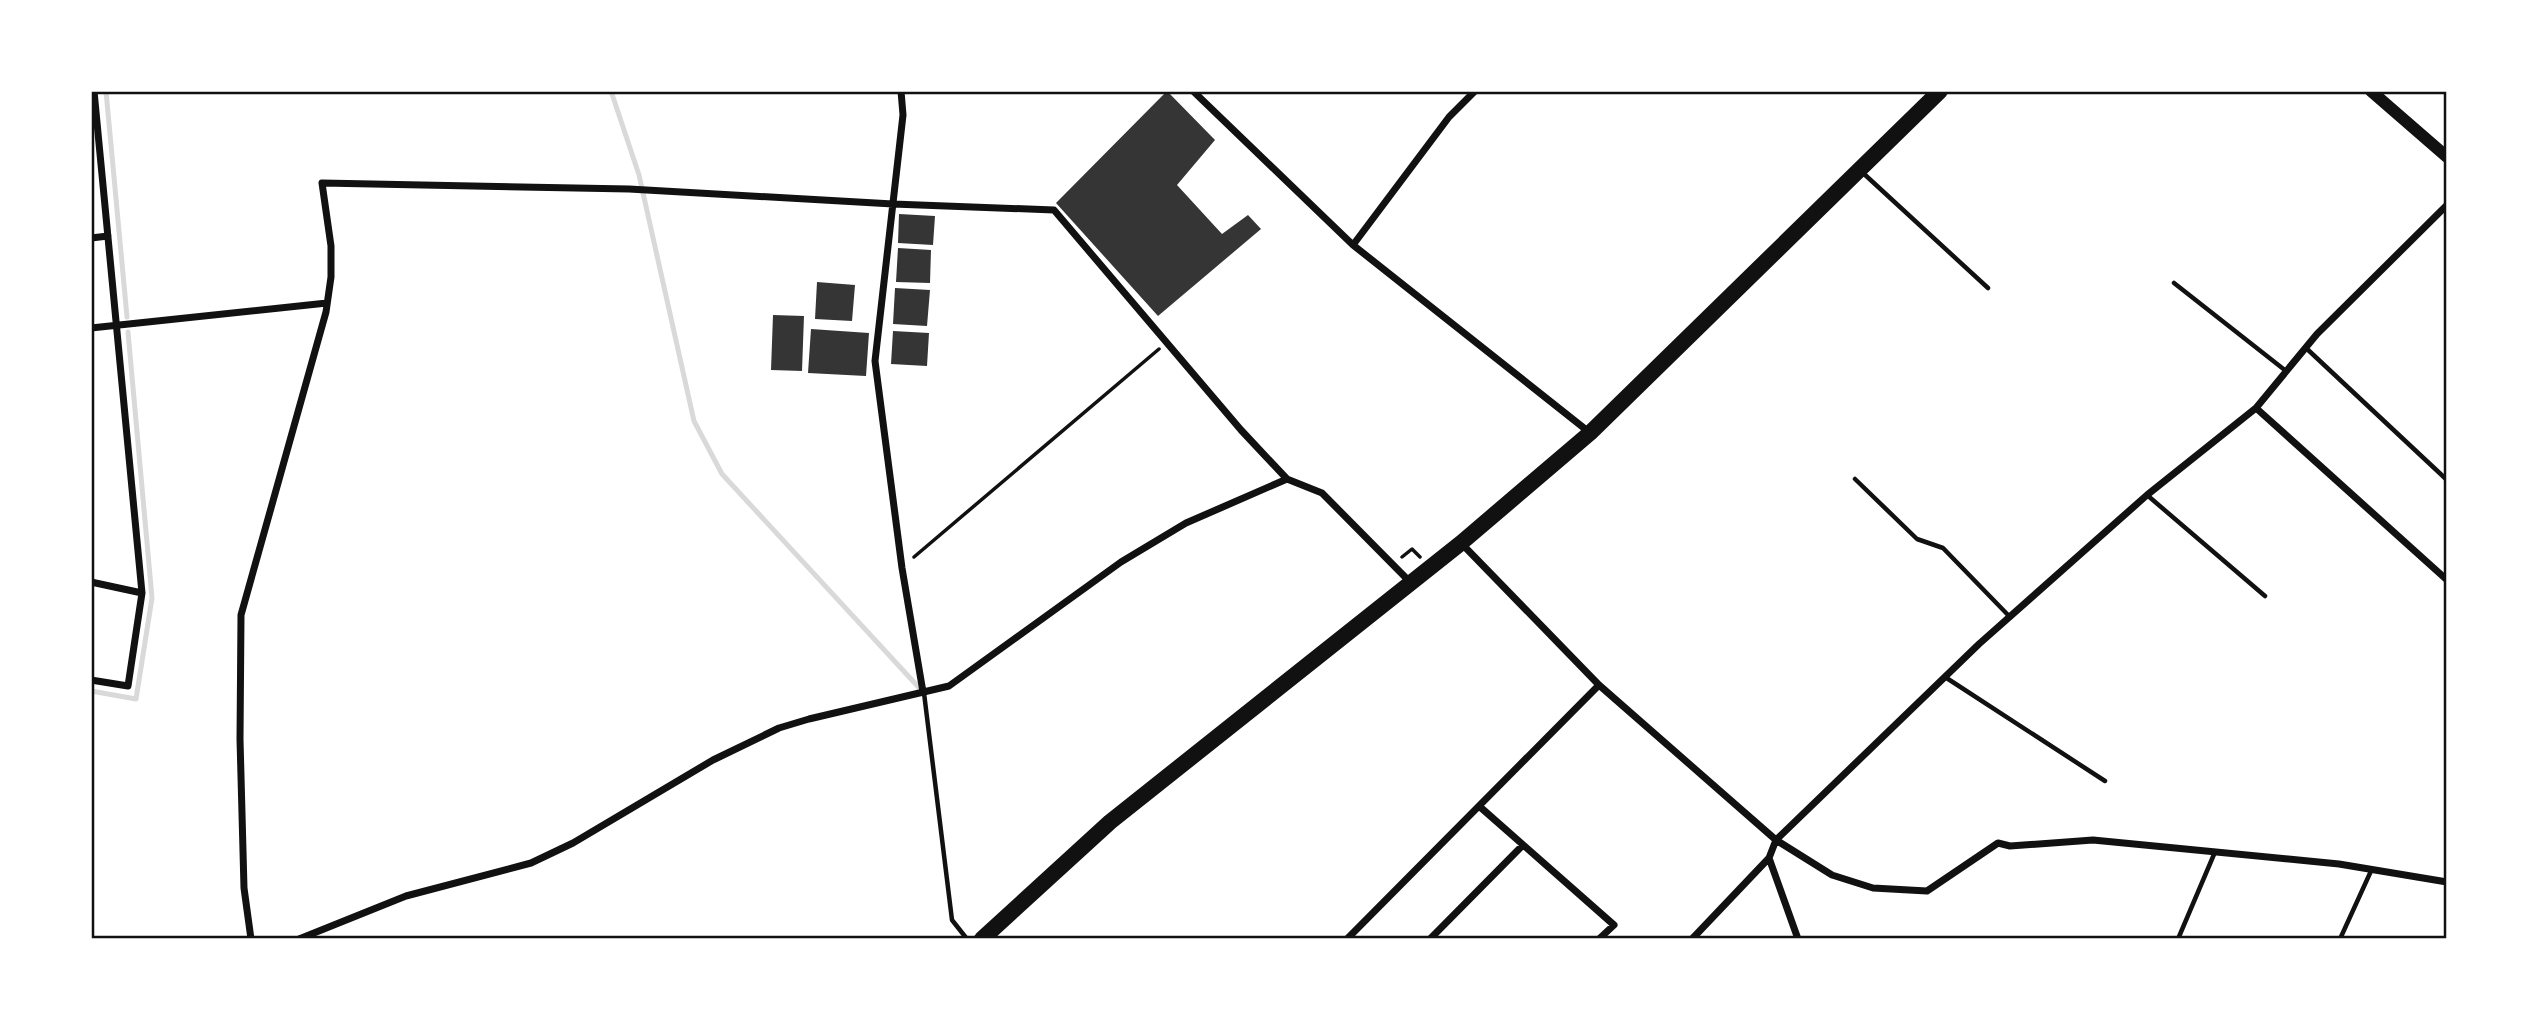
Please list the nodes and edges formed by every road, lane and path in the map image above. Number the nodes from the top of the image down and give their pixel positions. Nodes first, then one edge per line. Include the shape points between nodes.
1 (94, 91) edge
2 (901, 91) edge
3 (1194, 91) edge
4 (1475, 91) edge
5 (1940, 91) edge
6 (2371, 91) edge
7 (95, 142) edge
8 (2447, 157) edge
9 (1859, 170) junction
10 (893, 204) junction
11 (2447, 205) edge
12 (108, 236) junction
13 (91, 238) edge
14 (1353, 245) junction
15 (2175, 283) dead end
16 (1988, 288) dead end
17 (327, 303) junction
18 (118, 325) junction
19 (91, 328) edge
20 (1167, 343) junction
21 (2306, 348) junction
22 (2286, 371) junction
23 (2256, 408) junction
24 (1590, 433) junction
25 (1287, 479) junction
26 (1855, 479) dead end
27 (2447, 480) edge
28 (2147, 495) junction
29 (1461, 543) junction
30 (902, 568) junction
31 (2447, 580) edge
32 (91, 582) edge
33 (1411, 583) junction
34 (142, 593) junction
35 (2266, 596) dead end
36 (2010, 617) junction
37 (1944, 677) junction
38 (91, 680) edge
39 (1599, 685) junction
40 (923, 692) junction
41 (2105, 781) dead end
42 (1479, 806) junction
43 (1776, 841) junction
44 (1523, 845) junction
45 (2216, 852) junction
46 (1769, 858) junction
47 (2371, 871) junction
48 (2447, 882) edge
49 (251, 939) edge
50 (299, 939) edge
51 (967, 939) edge
52 (982, 939) edge
53 (1347, 939) edge
54 (1430, 939) edge
55 (1599, 939) edge
56 (1692, 939) edge
57 (1798, 939) edge
58 (2178, 939) edge
59 (2340, 939) edge

1 - 7 street
2 - 10 street via 903,115
3 - 14 street
4 - 14 street via 1449,117
5 - 9 highway
6 - 8 street
7 - 12 street
9 - 16 lane
9 - 24 highway
10 - 17 street via 629,189 322,183 331,246
10 - 20 street via 1054,210
10 - 30 street via 875,361
11 - 21 street
12 - 13 street
12 - 18 street
14 - 24 street
15 - 22 lane
17 - 18 street
17 - 49 street via 241,615 244,888
18 - 19 street
18 - 34 street
20 - 25 street
20 - 30 path
21 - 22 street
21 - 27 lane
22 - 23 street
23 - 28 street
23 - 31 street
24 - 29 highway
25 - 33 street via 1322,493
25 - 40 street via 1186,523 1121,562 950,686
26 - 36 lane via 1917,539 1943,548
28 - 35 lane
28 - 36 street
29 - 33 highway
29 - 39 street
30 - 40 street
32 - 34 street
33 - 52 highway via 1110,822
34 - 38 street via 128,686
36 - 37 street
37 - 41 lane
37 - 43 street
39 - 42 street
39 - 43 street
40 - 50 street via 779,728 712,760 531,863 406,895
40 - 51 lane via 952,920
42 - 44 street
42 - 53 street
43 - 45 street via 1832,875 1873,888 1927,891 1998,844 2093,840
43 - 46 street
44 - 54 street
44 - 55 street via 1614,925
45 - 47 street
45 - 58 lane
46 - 56 street
46 - 57 street
47 - 48 street
47 - 59 lane

